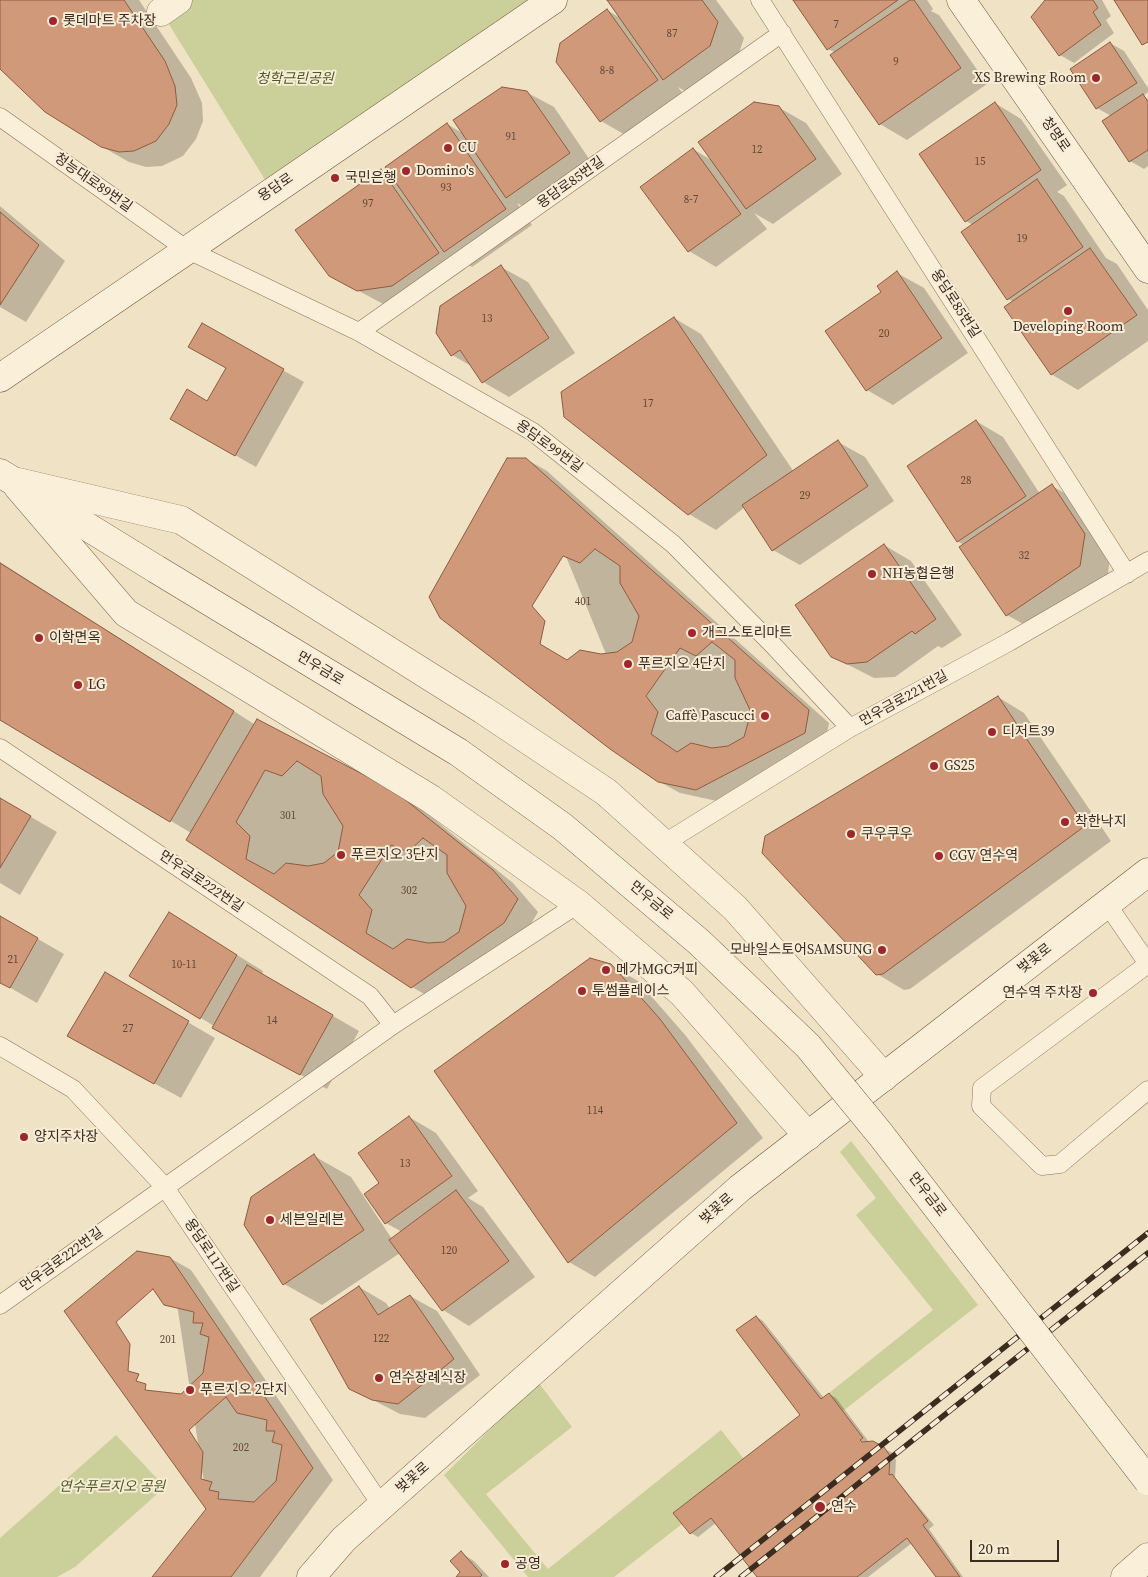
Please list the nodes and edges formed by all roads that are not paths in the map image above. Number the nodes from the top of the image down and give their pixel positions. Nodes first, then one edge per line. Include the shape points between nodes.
1 (553, 0) edge
2 (760, 0) edge
3 (961, 0) edge
4 (782, 34) junction
5 (0, 117) edge
6 (186, 249) junction
7 (1148, 269) edge
8 (359, 332) junction
9 (0, 378) edge
10 (6, 477) edge
11 (1148, 561) edge
12 (1127, 574) junction
13 (850, 728) junction
14 (0, 748) edge
15 (663, 844) junction
16 (1148, 872) edge
17 (578, 904) junction
18 (1107, 904) junction
19 (1148, 964) edge
20 (393, 1025) junction
21 (0, 1046) edge
22 (884, 1077) junction
23 (1148, 1090) edge
24 (808, 1136) junction
25 (164, 1186) junction
26 (0, 1305) edge
27 (1148, 1481) edge
28 (382, 1506) junction
29 (1148, 1558) edge
30 (311, 1577) edge
31 (1125, 1577) edge

1 - 6 street, 용담로
2 - 4 lane, 용담로85번길
3 - 7 street, 청명로
4 - 8 lane, 용담로85번길
4 - 12 lane, 용담로85번길
5 - 6 lane, 청능대로89번길
6 - 8 lane, 용담로99번길
6 - 9 street, 용담로
8 - 13 lane, 용담로99번길 via 533,432 665,538 772,644
10 - 15 street via 180,520 491,715 606,792
10 - 17 street via 126,613 431,799
10 - 27 street, 먼우금로, bridge via 458,752 563,828 699,942 808,1046 881,1135
11 - 12 lane, 먼우금로221번길
12 - 13 lane, 먼우금로221번길
13 - 15 lane, 먼우금로221번길
14 - 20 lane, 먼우금로222번길 via 370,996
15 - 22 street via 735,908
16 - 18 street, 벚꽃로
17 - 20 lane, 먼우금로222번길
17 - 24 street via 682,993
18 - 19 lane
18 - 22 street, 벚꽃로
19 - 23 lane via 982,1088 980,1106 1042,1166 1060,1164
20 - 25 lane, 먼우금로222번길
21 - 25 lane, 용담로117번길 via 73,1089
22 - 24 street, 벚꽃로
24 - 28 street, 벚꽃로 via 740,1188
25 - 26 lane, 먼우금로222번길
25 - 28 lane, 용담로117번길
28 - 30 street, 벚꽃로 via 344,1539
29 - 31 street

